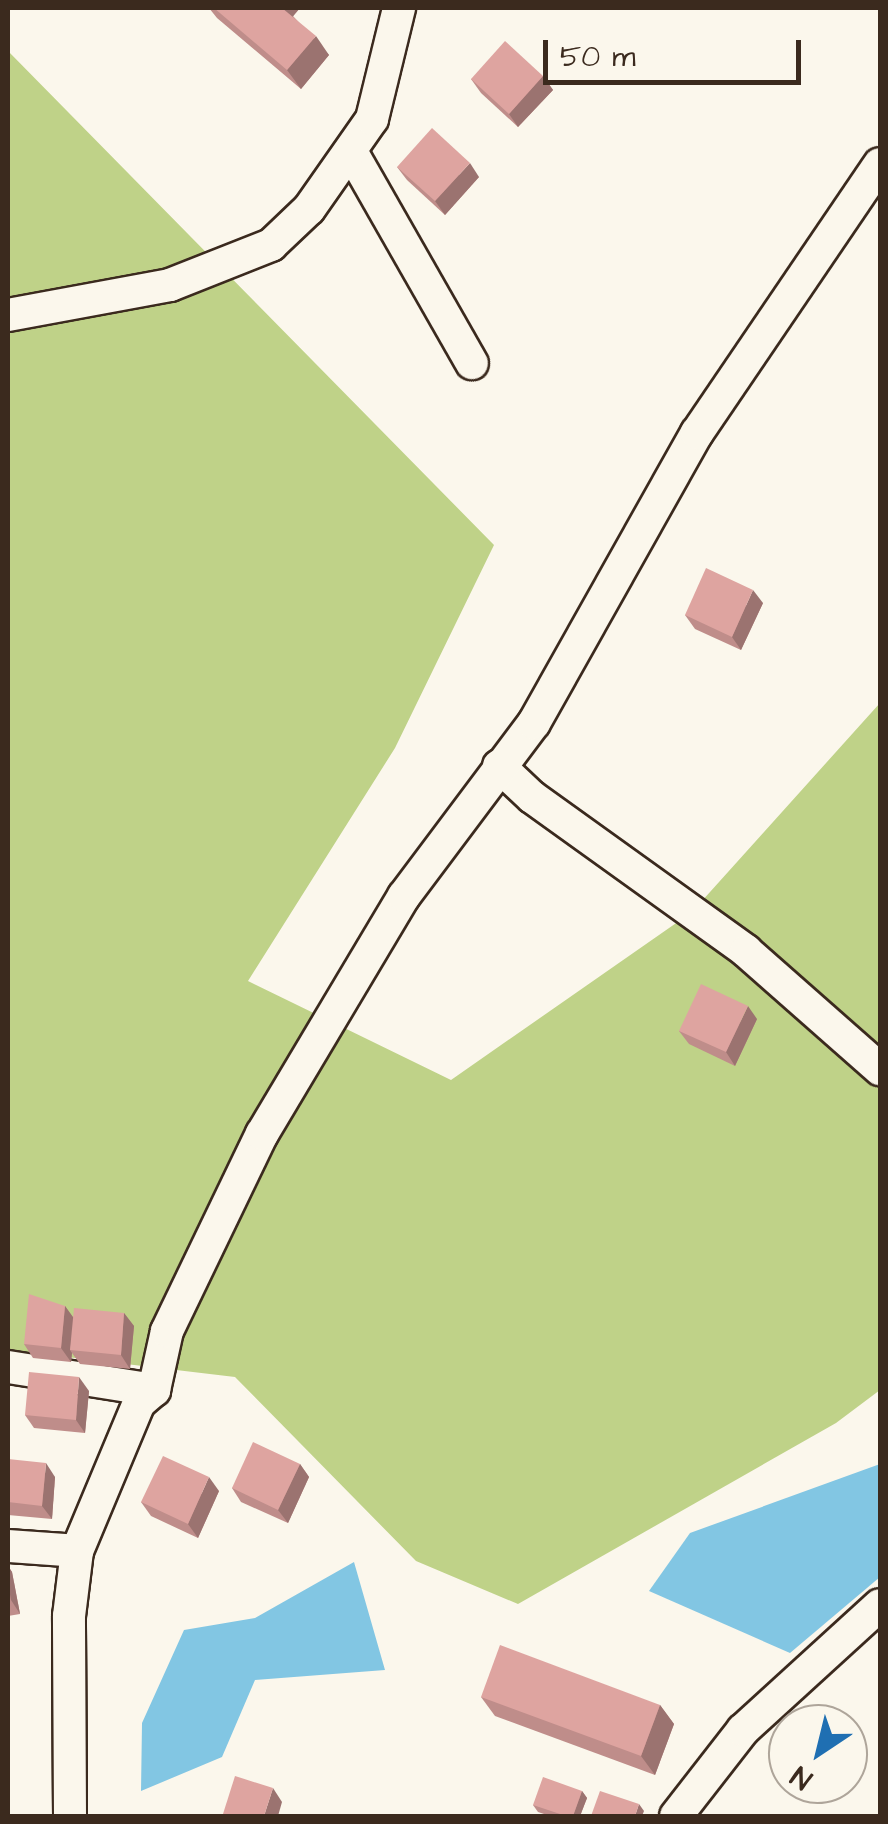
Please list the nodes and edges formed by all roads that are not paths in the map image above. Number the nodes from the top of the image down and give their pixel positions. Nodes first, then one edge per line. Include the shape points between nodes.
1 (399, 8) edge
2 (352, 153) junction
3 (880, 164) edge
4 (8, 314) edge
5 (472, 364) dead end
6 (499, 766) junction
7 (880, 1069) edge
8 (8, 1367) edge
9 (154, 1390) junction
10 (8, 1546) edge
11 (77, 1552) junction
12 (880, 1605) edge
13 (70, 1816) edge
14 (676, 1816) edge

1 - 2 street via 372,119
2 - 4 street via 272,246 170,284
2 - 5 street
3 - 6 street via 697,434 534,723
6 - 7 street via 532,798 746,951
6 - 9 street via 404,896 262,1134 167,1331
8 - 9 street
9 - 11 street via 139,1403
10 - 11 street
11 - 13 street via 68,1616
12 - 14 street via 743,1730

